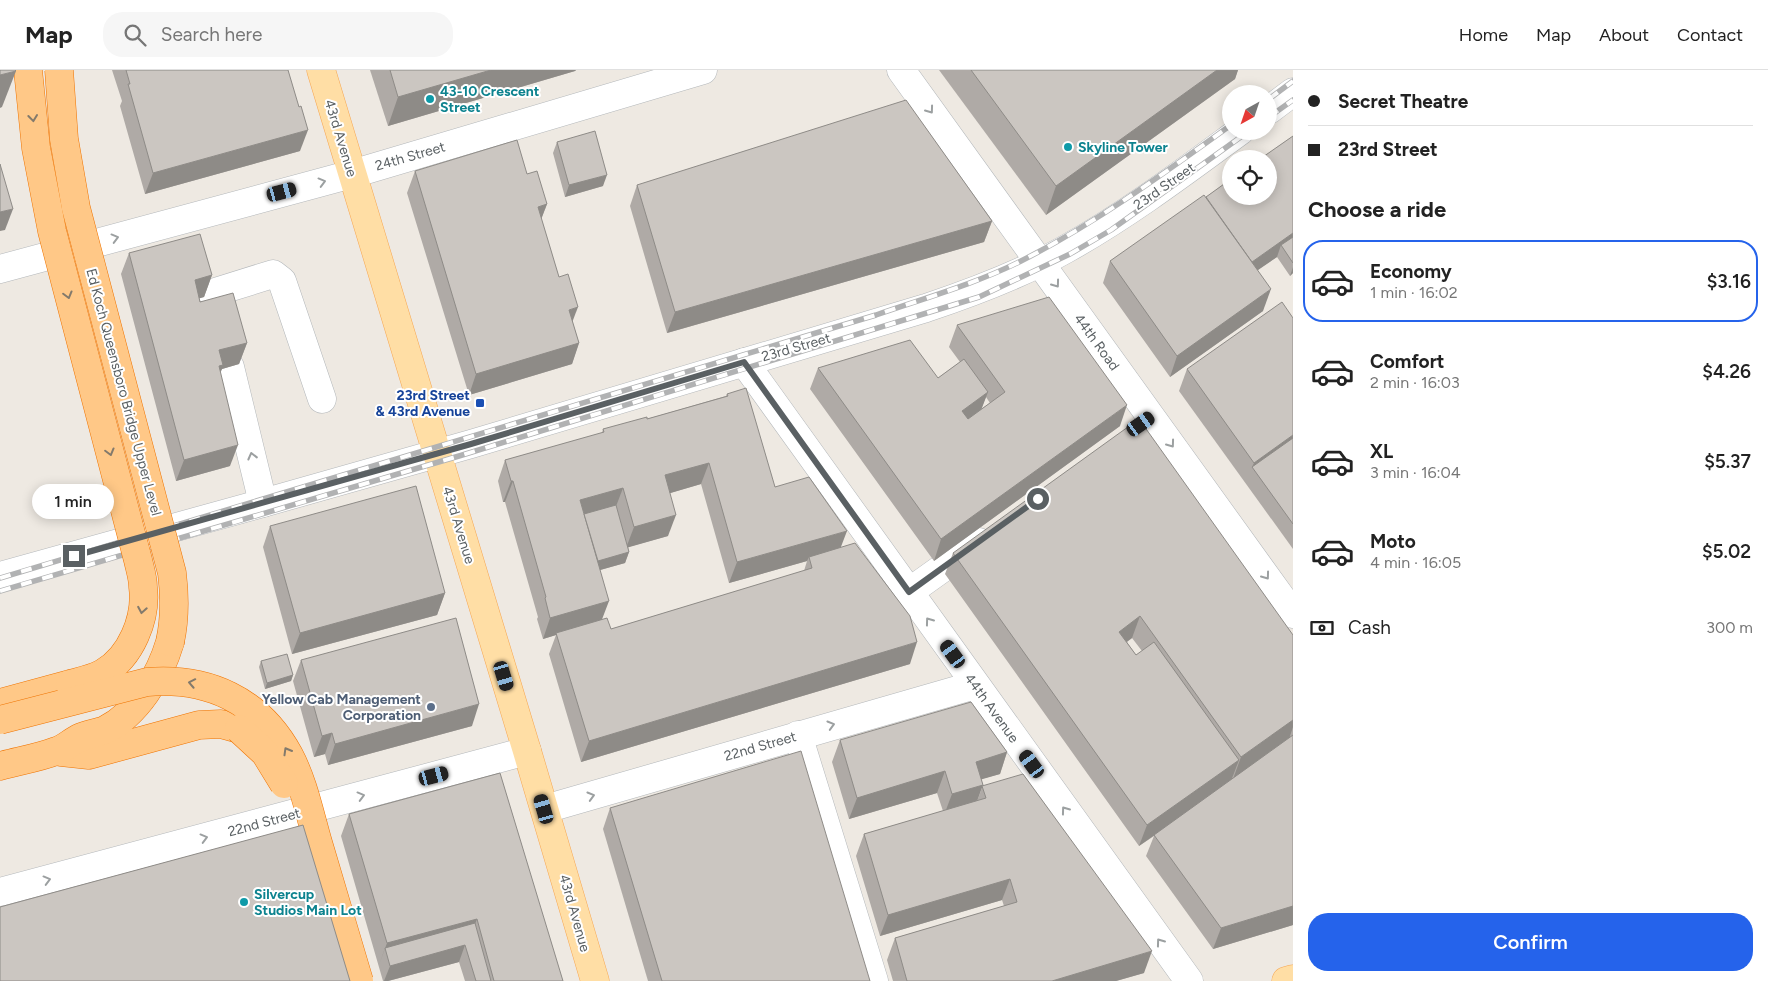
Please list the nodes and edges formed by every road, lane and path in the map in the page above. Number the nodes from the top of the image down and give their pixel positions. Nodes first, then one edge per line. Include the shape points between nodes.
1 (28, 70) edge
2 (58, 70) edge
3 (321, 70) edge
4 (703, 70) edge
5 (901, 70) edge
6 (1293, 92) edge
7 (1278, 103) edge
8 (1228, 140) edge
9 (352, 174) junction
10 (1040, 262) junction
11 (206, 267) edge
12 (0, 269) edge
13 (744, 362) junction
14 (230, 367) edge
15 (322, 399) dead end
16 (437, 454) junction
17 (263, 504) junction
18 (1003, 525) edge
19 (0, 576) edge
20 (909, 592) junction
21 (1293, 614) edge
22 (975, 684) junction
23 (0, 703) edge
24 (0, 720) edge
25 (798, 735) junction
26 (57, 751) junction
27 (527, 751) junction
28 (0, 766) edge
29 (544, 809) junction
30 (0, 892) edge
31 (1293, 979) edge
32 (342, 981) edge
33 (359, 981) edge
34 (595, 981) edge
35 (874, 981) edge
36 (1189, 981) edge
37 (1286, 981) edge

1 -> 23 highway, Ed Koch Queensboro Bridge Upper Level, bridge via 36,148 52,231 144,588 140,617 130,645 114,665 90,678
2 - 26 highway, Ed Koch Queensboro Bridge Upper Level, bridge via 64,139 76,208 168,553 175,596 173,628 166,657 139,700 105,729
3 - 9 main road, 43rd Avenue
4 - 9 street, 24th Street
5 -> 10 street, 44th Road
6 - 7 street
8 - 10 street, 23rd Street via 1109,223
12 -> 9 street, 24th Street via 198,228
9 - 16 main road, 43rd Avenue
10 - 13 street, 23rd Street via 974,292
10 -> 21 street, 44th Road via 1141,424
11 - 15 street via 214,305 273,274 279,277
13 - 16 street, 23rd Street
13 - 20 street, 44th Avenue
17 -> 14 street
16 - 17 street, 23rd Street
16 - 27 main road, 43rd Avenue
17 - 19 street, 23rd Street
18 - 20 street
22 -> 20 street, 44th Avenue
25 -> 22 street, 22nd Street
36 -> 22 street, 44th Avenue
33 -> 24 highway, bridge via 297,772 269,726 237,700 219,690 167,680 146,682
29 -> 25 street, 22nd Street
25 - 35 street
26 - 28 highway, Ed Koch Queensboro Bridge Upper Level
26 - 32 highway, bridge via 89,755 199,724 221,724 240,729 265,753 284,785
27 - 29 main road, 43rd Avenue
30 -> 27 street, 22nd Street
29 - 34 main road, 43rd Avenue
31 - 37 main road

